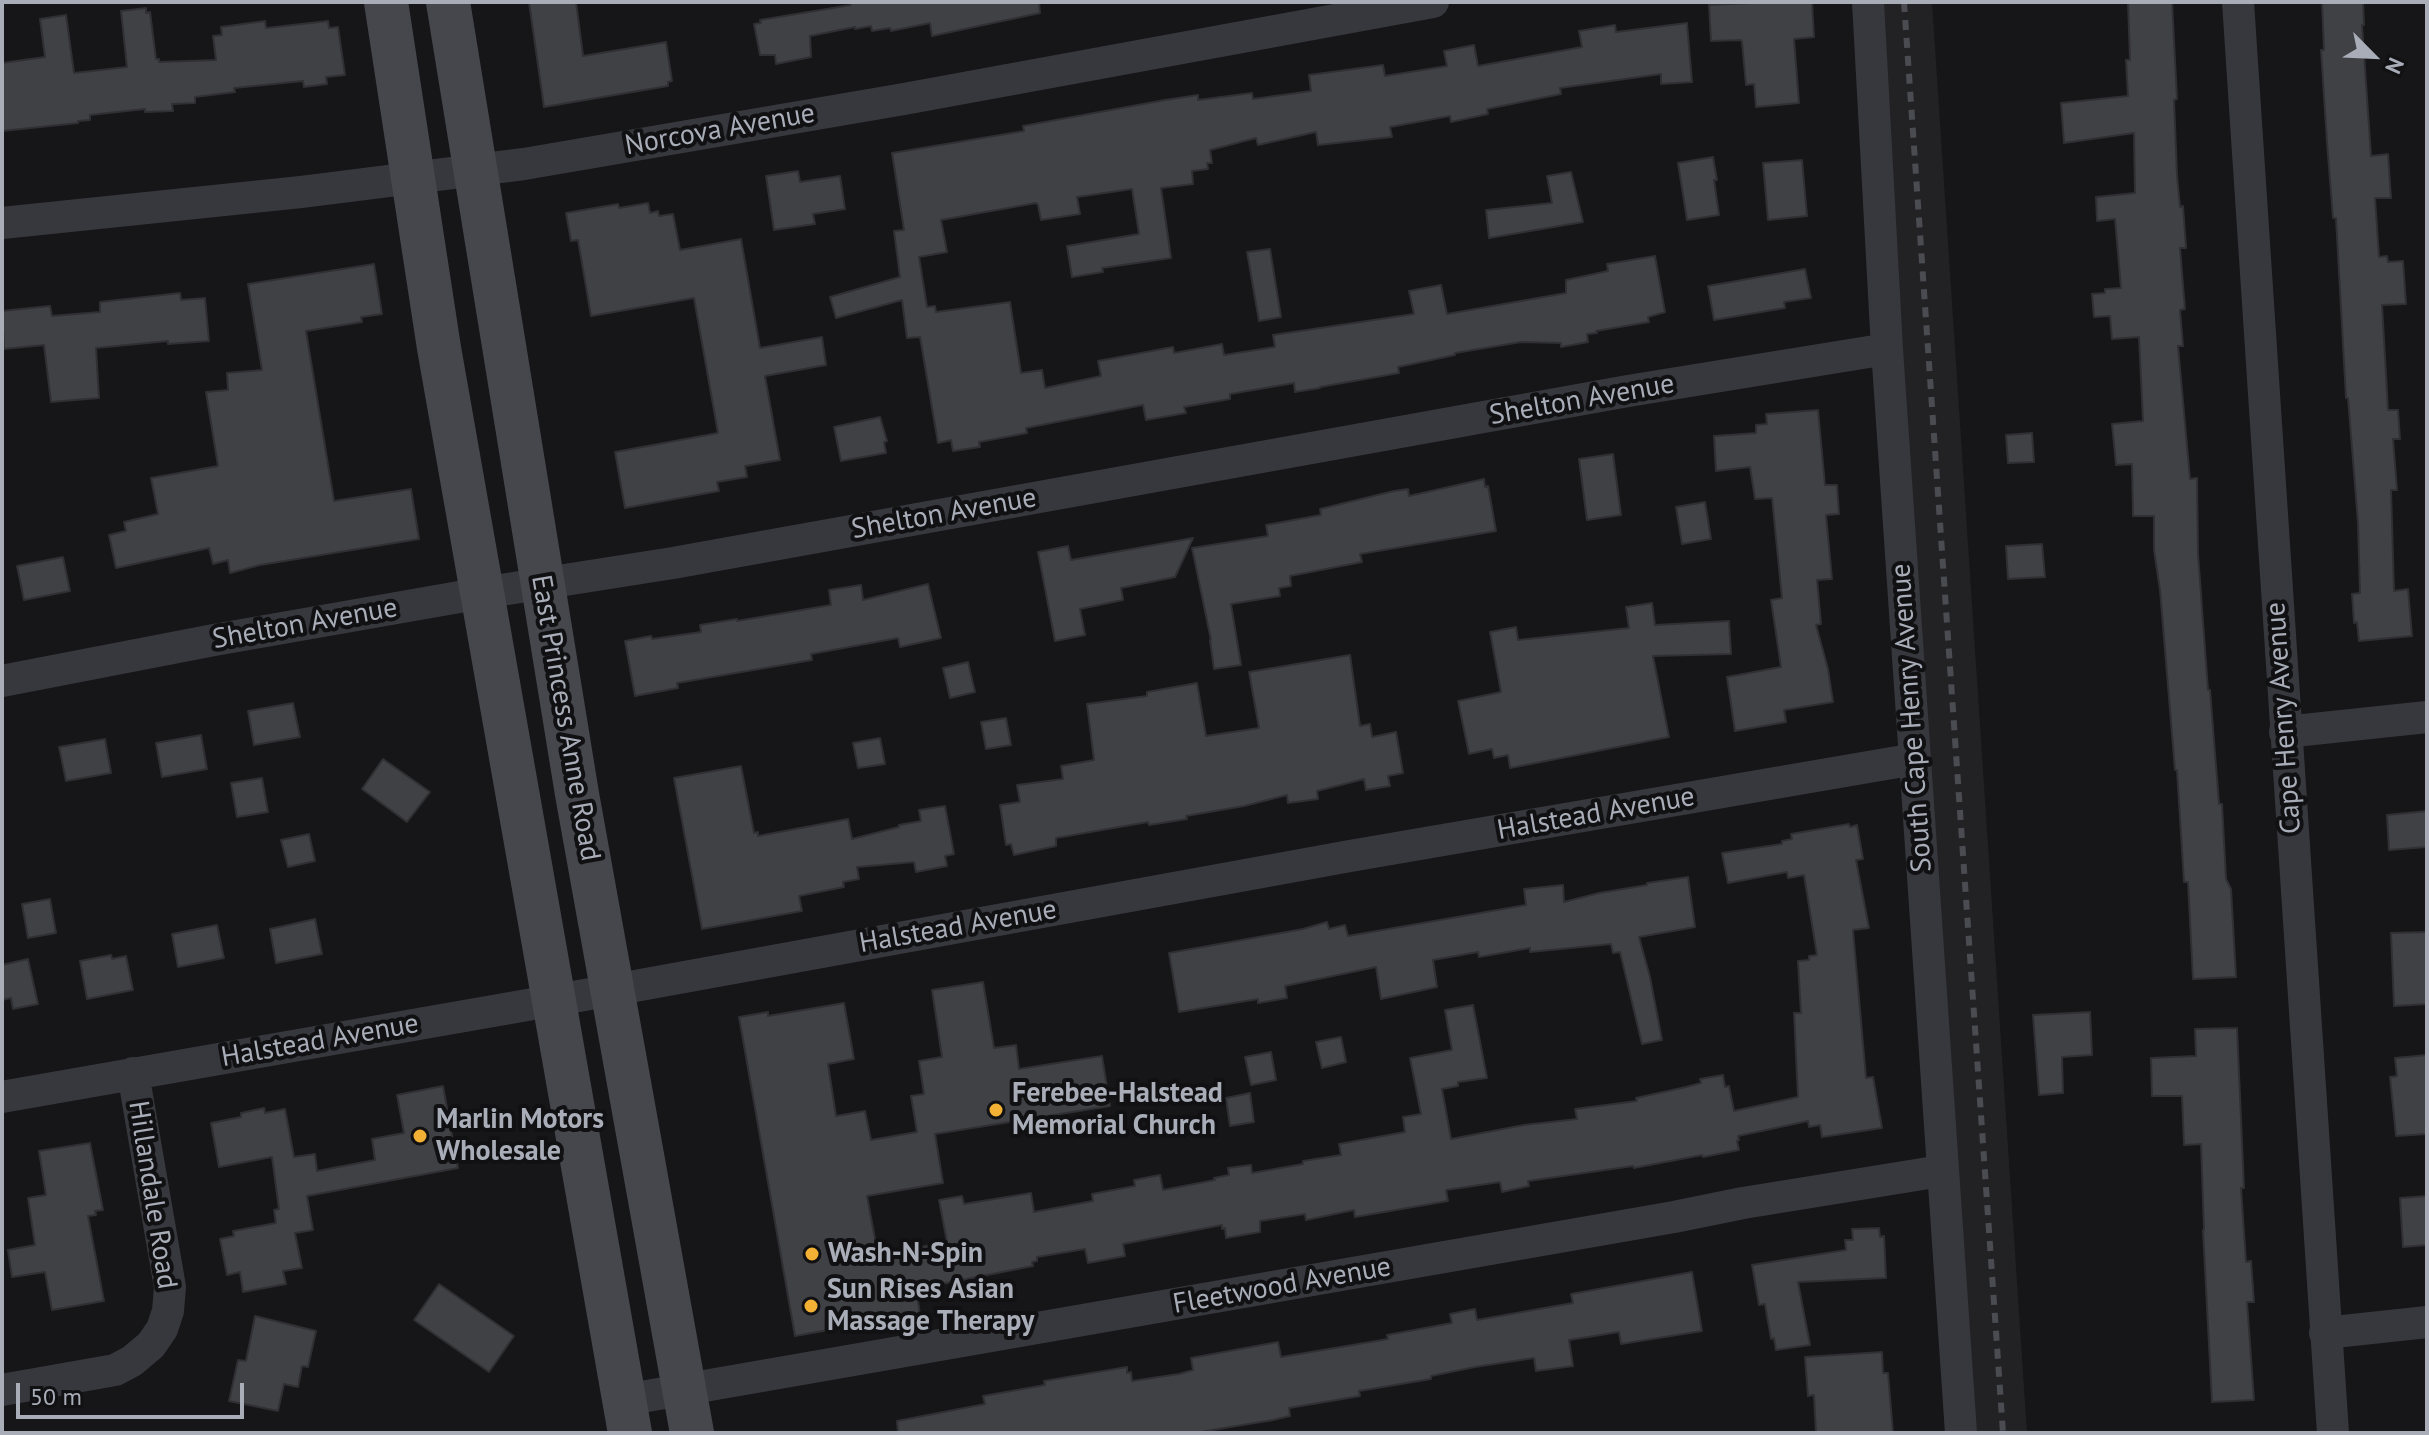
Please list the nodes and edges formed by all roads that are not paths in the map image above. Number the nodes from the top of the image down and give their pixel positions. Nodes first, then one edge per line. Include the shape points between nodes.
1 (386, 2) edge
2 (448, 2) edge
3 (1433, 2) edge
4 (1868, 2) edge
5 (2238, 2) edge
6 (474, 170) junction
7 (412, 178) junction
8 (2, 223) edge
9 (1887, 349) junction
10 (542, 583) junction
11 (482, 593) junction
12 (2, 681) edge
13 (2427, 717) edge
14 (2285, 732) junction
15 (1915, 759) junction
16 (613, 990) junction
17 (553, 1000) junction
18 (133, 1073) junction
19 (2, 1097) edge
20 (1941, 1171) junction
21 (2427, 1322) edge
22 (2325, 1333) junction
23 (2, 1390) edge
24 (685, 1390) junction
25 (627, 1417) edge
26 (692, 1433) edge
27 (1961, 1433) edge
28 (2333, 1433) edge

1 - 7 main road
2 - 6 main road, East Princess Anne Road
3 - 6 street, Norcova Avenue via 904,99
4 - 9 street, South Cape Henry Avenue
5 - 14 street, Cape Henry Avenue
6 - 7 street, Norcova Avenue
6 - 10 main road, East Princess Anne Road
7 - 8 street, Norcova Avenue
7 - 11 main road
9 - 10 street, Shelton Avenue
9 - 15 street, South Cape Henry Avenue
10 - 11 street, Shelton Avenue
10 - 16 main road, East Princess Anne Road
11 - 12 street, Shelton Avenue
11 - 17 main road
13 - 14 street
14 - 22 street, Cape Henry Avenue
15 - 16 street, Halstead Avenue
15 - 20 street, South Cape Henry Avenue
16 - 17 street, Halstead Avenue
16 - 24 main road, East Princess Anne Road
17 - 18 street, Halstead Avenue
17 - 25 main road
18 - 19 street, Halstead Avenue
18 - 23 street, Hillandale Road via 170,1287 162,1329 151,1345 115,1370
20 - 24 street, Fleetwood Avenue
20 - 27 street, South Cape Henry Avenue
21 - 22 street
22 - 28 street, Cape Henry Avenue
24 - 25 street, Fleetwood Avenue
24 - 26 main road, East Princess Anne Road

